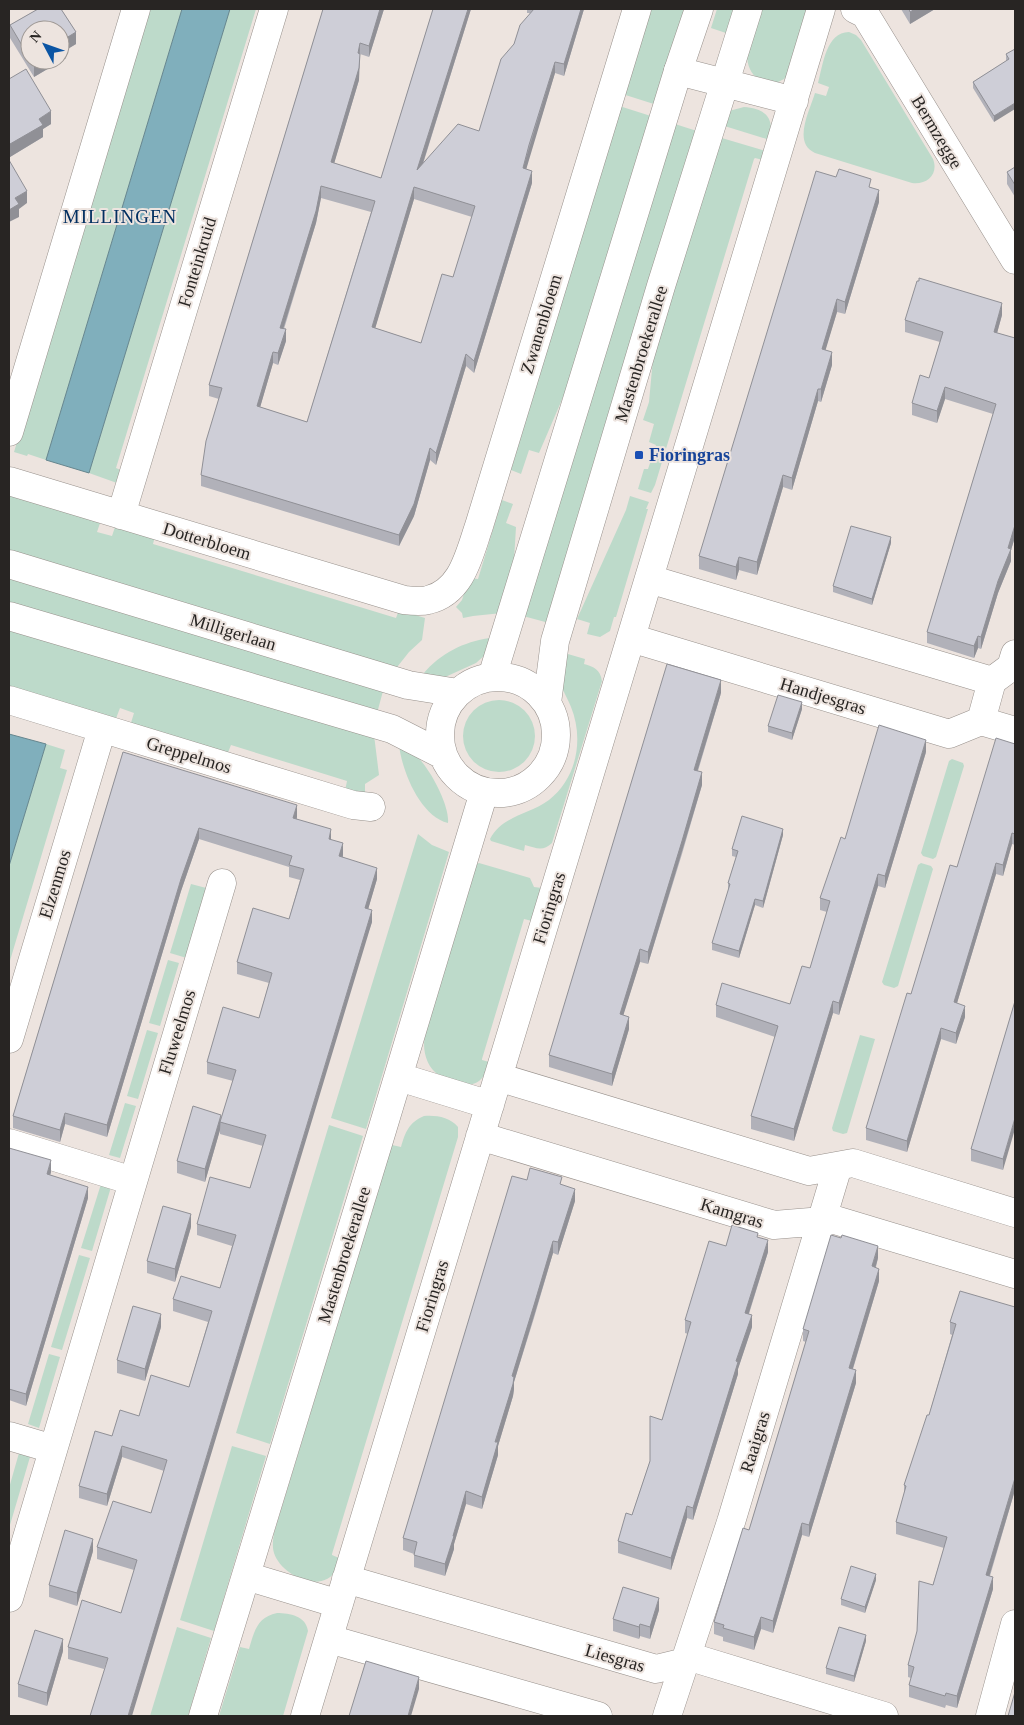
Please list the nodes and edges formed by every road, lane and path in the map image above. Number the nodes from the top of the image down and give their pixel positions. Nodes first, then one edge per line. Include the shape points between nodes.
1 (136, 9) edge
2 (274, 9) edge
3 (638, 9) edge
4 (700, 9) edge
5 (748, 9) edge
6 (822, 9) edge
7 (855, 9) edge
8 (678, 71) junction
9 (726, 83) junction
10 (794, 101) junction
11 (1015, 260) edge
12 (9, 432) edge
13 (9, 481) edge
14 (121, 514) junction
15 (9, 564) edge
16 (649, 579) junction
17 (404, 600) joint
18 (9, 616) edge
19 (630, 638) junction
20 (1008, 668) edge
21 (492, 677) junction
22 (458, 692) junction
23 (9, 700) edge
24 (547, 702) junction
25 (981, 721) junction
26 (102, 729) junction
27 (1015, 731) edge
28 (443, 756) junction
29 (484, 792) junction
30 (371, 807) dead end
31 (222, 883) dead end
32 (9, 1039) edge
33 (399, 1077) junction
34 (498, 1077) junction
35 (490, 1105) junction
36 (480, 1136) junction
37 (9, 1144) edge
38 (838, 1166) junction
39 (133, 1181) junction
40 (1015, 1212) edge
41 (821, 1221) junction
42 (1015, 1274) edge
43 (9, 1436) edge
44 (53, 1449) junction
45 (246, 1576) junction
46 (343, 1592) junction
47 (9, 1598) edge
48 (1015, 1624) edge
49 (329, 1639) junction
50 (684, 1662) junction
51 (203, 1716) edge
52 (305, 1716) edge
53 (598, 1716) edge
54 (667, 1716) edge
55 (884, 1716) edge
56 (990, 1716) edge

1 - 12 street
2 - 14 street, Fonteinkruid
3 - 17 street, Zwanenbloem via 462,574 440,596 426,601
4 - 8 street
5 - 9 street, Mastenbroekerallee
6 - 10 street, Fioringras
7 - 11 street, Bermzegge via 865,14
8 - 9 street
8 - 21 street
9 - 10 street
9 - 24 street, Mastenbroekerallee via 661,286 555,641
10 - 16 street, Fioringras
13 - 14 street, Dotterbloem
14 - 17 street, Dotterbloem
15 - 22 street, Milligerlaan via 408,685
16 - 19 street, Fioringras
16 - 20 street
18 - 28 street via 392,729
19 - 25 street, Handjesgras via 949,734
19 - 34 street, Fioringras
20 - 25 street
21 - 22 street via 474,682
21 - 24 street via 513,678 532,687
22 - 28 street via 444,711 439,733
23 - 26 street, Greppelmos
24 - 29 street via 555,721 557,741 547,766 539,777 523,788 503,794
25 - 27 street
26 - 30 street, Greppelmos via 353,805
26 - 32 street, Elzenmos
28 - 29 street via 452,772 466,785
29 - 33 street, Mastenbroekerallee
31 - 39 street, Fluweelmos
33 - 35 street
33 - 45 street, Mastenbroekerallee
34 - 35 street, Fioringras
34 - 38 street via 809,1171
35 - 36 street, Fioringras
36 - 41 street, Kamgras via 774,1225
36 - 46 street, Fioringras
37 - 39 street
38 - 40 street via 853,1163
38 - 41 street, Raaigras
39 - 44 street, Fluweelmos
41 - 42 street, Kamgras via 835,1220
41 - 50 street, Raaigras via 731,1522
43 - 44 street
44 - 47 street, Fluweelmos
45 - 46 street, Liesgras
45 - 51 street, Mastenbroekerallee
46 - 49 street, Fioringras
46 - 50 street, Liesgras via 656,1670
48 - 56 street
49 - 52 street, Fioringras
49 - 53 street
50 - 54 street, Raaigras
50 - 55 street, Liesgras via 697,1659

